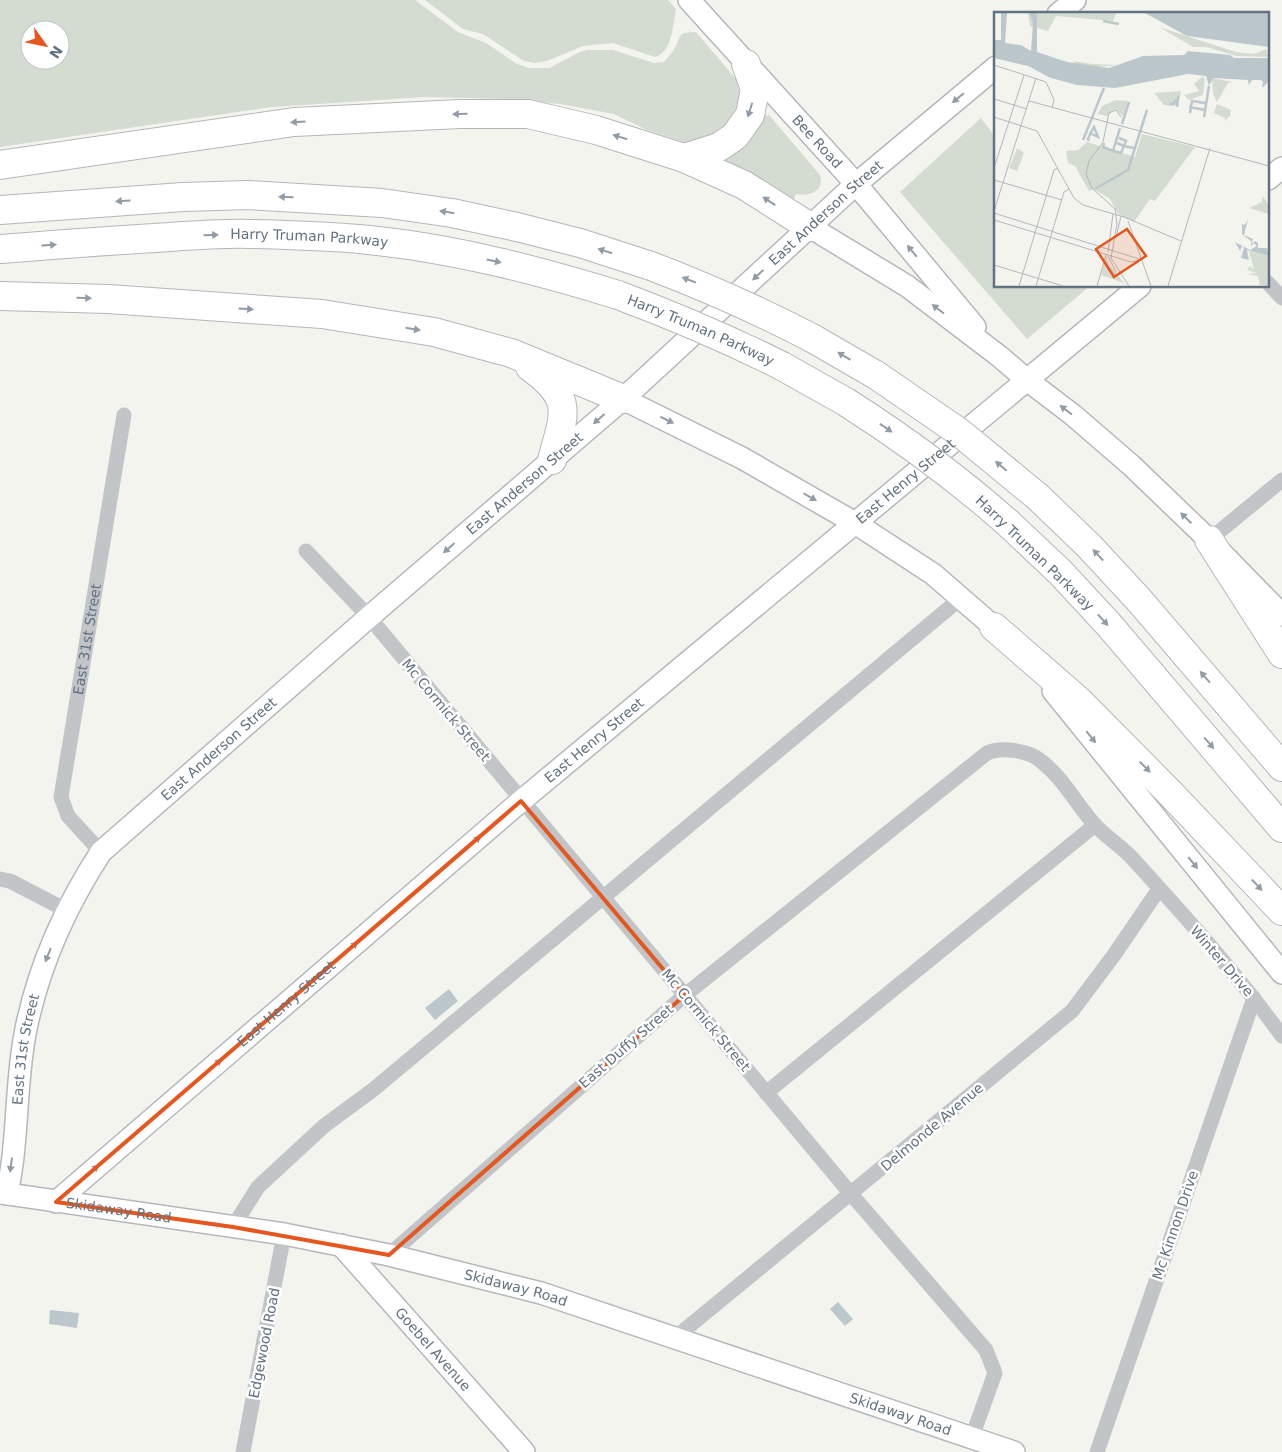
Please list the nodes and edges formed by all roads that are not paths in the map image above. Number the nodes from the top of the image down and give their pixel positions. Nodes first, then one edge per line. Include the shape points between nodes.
1 (1075, 0) edge
2 (697, 3) edge
3 (1060, 12) edge
4 (746, 64) junction
5 (994, 69) edge
6 (684, 158) junction
7 (0, 165) edge
8 (1282, 168) edge
9 (1270, 178) edge
10 (856, 184) junction
11 (0, 210) edge
12 (810, 227) junction
13 (0, 249) edge
14 (1270, 285) edge
15 (1138, 288) edge
16 (0, 296) edge
17 (1282, 298) edge
18 (511, 353) junction
19 (999, 356) junction
20 (1027, 380) junction
21 (623, 399) junction
22 (124, 415) dead end
23 (552, 460) junction
24 (1282, 480) edge
25 (855, 523) junction
26 (1209, 540) junction
27 (306, 551) dead end
28 (962, 598) junction
29 (1282, 615) edge
30 (369, 618) junction
31 (994, 627) junction
32 (1282, 654) edge
33 (987, 753) joint
34 (1282, 767) edge
35 (521, 801) junction
36 (1095, 825) junction
37 (1282, 828) edge
38 (101, 852) junction
39 (0, 879) edge
40 (1159, 889) junction
41 (603, 898) junction
42 (66, 910) junction
43 (1282, 911) edge
44 (1282, 973) edge
45 (685, 995) junction
46 (1254, 998) junction
47 (1282, 1036) edge
48 (766, 1092) junction
49 (17, 1100) junction
50 (0, 1143) edge
51 (4, 1194) edge
52 (851, 1194) junction
53 (56, 1202) junction
54 (233, 1227) junction
55 (284, 1234) junction
56 (341, 1245) junction
57 (389, 1255) junction
58 (676, 1337) junction
59 (972, 1437) junction
60 (243, 1452) edge
61 (524, 1452) edge
62 (1014, 1452) edge
63 (1097, 1452) edge

1 - 3 main road
2 - 4 main road, Bee Road
4 -> 6 highway via 755,90 750,115 735,136 720,147
4 - 10 main road, Bee Road
5 -> 10 main road, East Anderson Street
6 -> 7 highway via 596,130 528,114 460,114 294,122
12 -> 6 highway via 744,185
8 - 9 main road
10 - 12 main road, East Anderson Street
19 -> 10 main road, Bee Road
34 -> 11 highway, bridge via 1139,600 1038,497 958,432 876,375 759,310 704,286 580,242 452,213 382,203 248,195
19 -> 12 main road via 906,286
12 -> 21 main road, East Anderson Street
13 -> 37 highway, Harry Truman Parkway, bridge via 248,234 378,241 446,251 564,278 730,340 846,402 969,488 1061,573 1110,626
14 - 17 street
15 - 20 main road, East Henry Street
16 -> 18 highway via 108,299 322,314 434,332
18 - 21 highway
18 - 23 highway via 546,379 562,400 564,419
19 - 20 main road
20 - 25 main road, East Henry Street
26 -> 20 main road via 1125,460
21 -> 23 main road, East Anderson Street
21 -> 25 main road via 742,458
22 - 38 street, East 31st Street via 62,797 68,816
23 -> 30 main road, East Anderson Street
24 - 26 street
25 - 28 main road via 933,574
25 - 35 main road, East Henry Street
26 - 29 main road
26 - 32 highway
27 - 30 street, Mc Cormick Street
28 - 31 main road
28 - 41 street
30 - 35 street, Mc Cormick Street
30 - 38 main road, East Anderson Street
31 -> 43 highway via 1079,701
31 -> 44 main road via 1059,698
33 - 36 street, Winter Drive via 993,750 1024,752 1040,760 1068,788
33 - 45 street, East Duffy Street
35 - 41 street, Mc Cormick Street
53 -> 35 main road, East Henry Street
36 - 40 street, Winter Drive via 1130,856
36 - 48 street
38 - 42 main road, East Anderson Street
39 - 42 street
40 - 46 street, Winter Drive
40 - 52 street, Delmonde Avenue via 1072,1011
41 - 45 street, Mc Cormick Street
41 - 54 street via 324,1126 258,1188
42 -> 49 main road, East 31st Street via 45,962 26,1029
45 - 48 street, Mc Cormick Street
45 - 57 street, East Duffy Street
46 - 47 street, Winter Drive
46 - 63 street, Mc Kinnon Drive
48 - 52 street, Mc Cormick Street
49 - 50 main road
49 -> 51 main road, East 31st Street via 14,1146
51 - 53 main road, Skidaway Road
52 - 58 street, Delmonde Avenue
52 - 59 street, Mc Cormick Street via 986,1350 995,1373
53 - 54 main road, Skidaway Road
54 - 55 main road, Skidaway Road
55 - 56 main road, Skidaway Road
55 - 60 street, Edgewood Road
56 - 57 main road, Skidaway Road
56 - 61 main road, Goebel Avenue
57 - 58 main road, Skidaway Road via 541,1293
58 - 59 main road, Skidaway Road
59 - 62 main road, Skidaway Road

